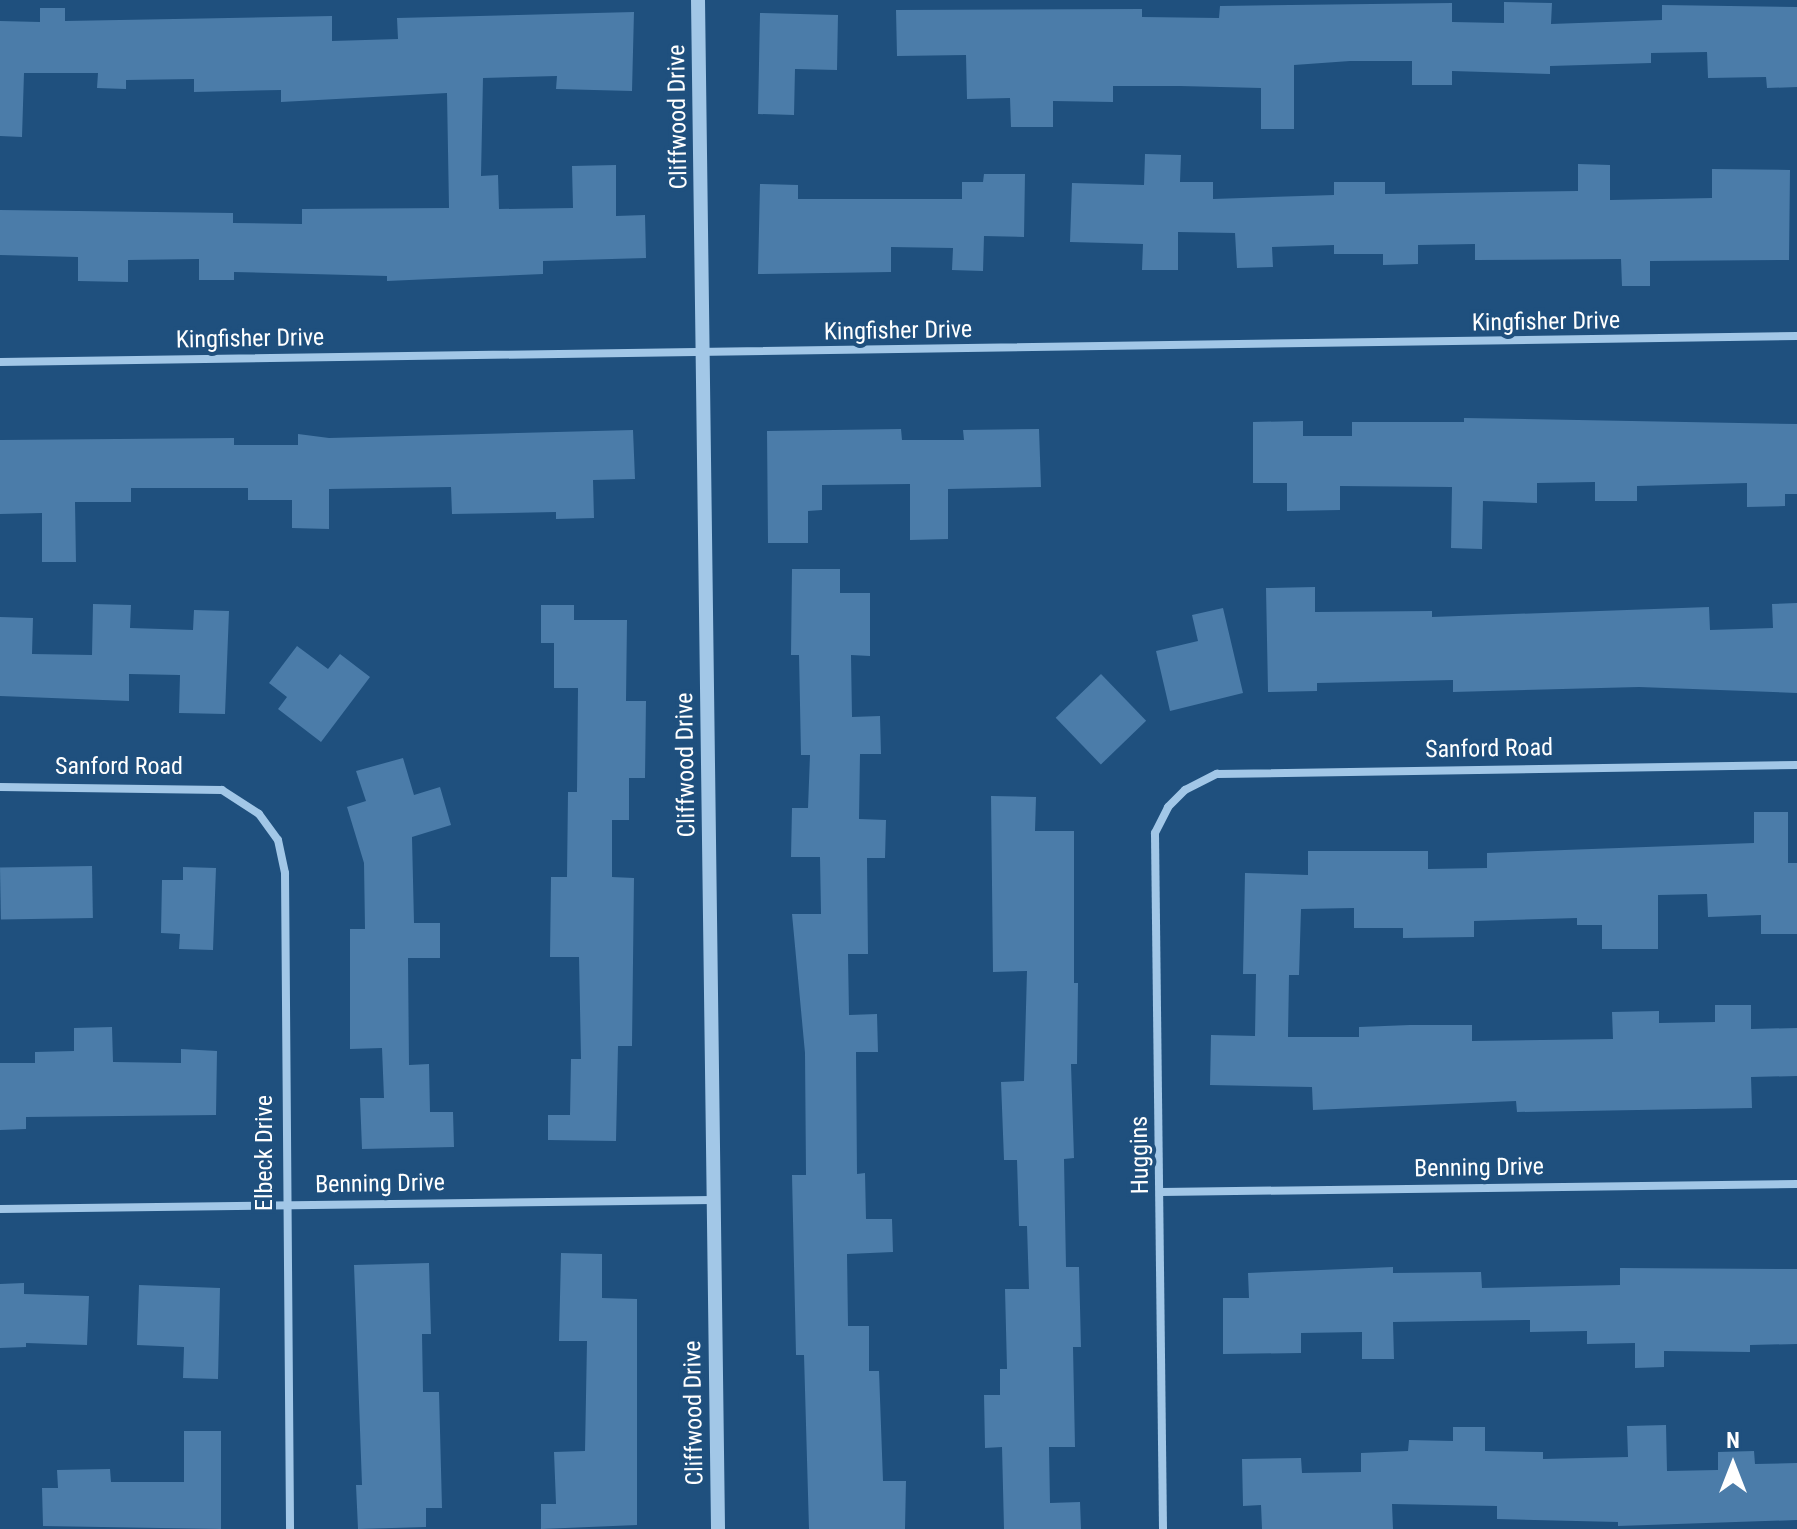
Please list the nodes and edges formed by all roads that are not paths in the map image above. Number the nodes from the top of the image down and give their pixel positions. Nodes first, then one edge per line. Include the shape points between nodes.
1 (698, 0) edge
2 (1797, 336) edge
3 (703, 354) junction
4 (0, 362) edge
5 (1797, 765) edge
6 (0, 787) edge
7 (1185, 790) joint
8 (235, 798) joint
9 (1797, 1184) edge
10 (1161, 1192) junction
11 (713, 1200) junction
12 (285, 1205) junction
13 (0, 1209) edge
14 (290, 1529) edge
15 (718, 1529) edge
16 (1163, 1529) edge

1 - 3 street, Cliffwood Drive
2 - 3 street, Kingfisher Drive
3 - 4 street, Kingfisher Drive
3 - 11 street, Cliffwood Drive
5 - 7 street, Sanford Road via 1248,772 1217,774
6 - 8 street, Sanford Road via 180,785 222,790
7 - 10 street, Huggins via 1155,833
8 - 12 street, Elbeck Drive via 259,814 278,840 285,873
9 - 10 street, Benning Drive
10 - 16 street, Huggins
11 - 12 street, Benning Drive
11 - 15 street, Cliffwood Drive
12 - 13 street, Benning Drive
12 - 14 street, Elbeck Drive

